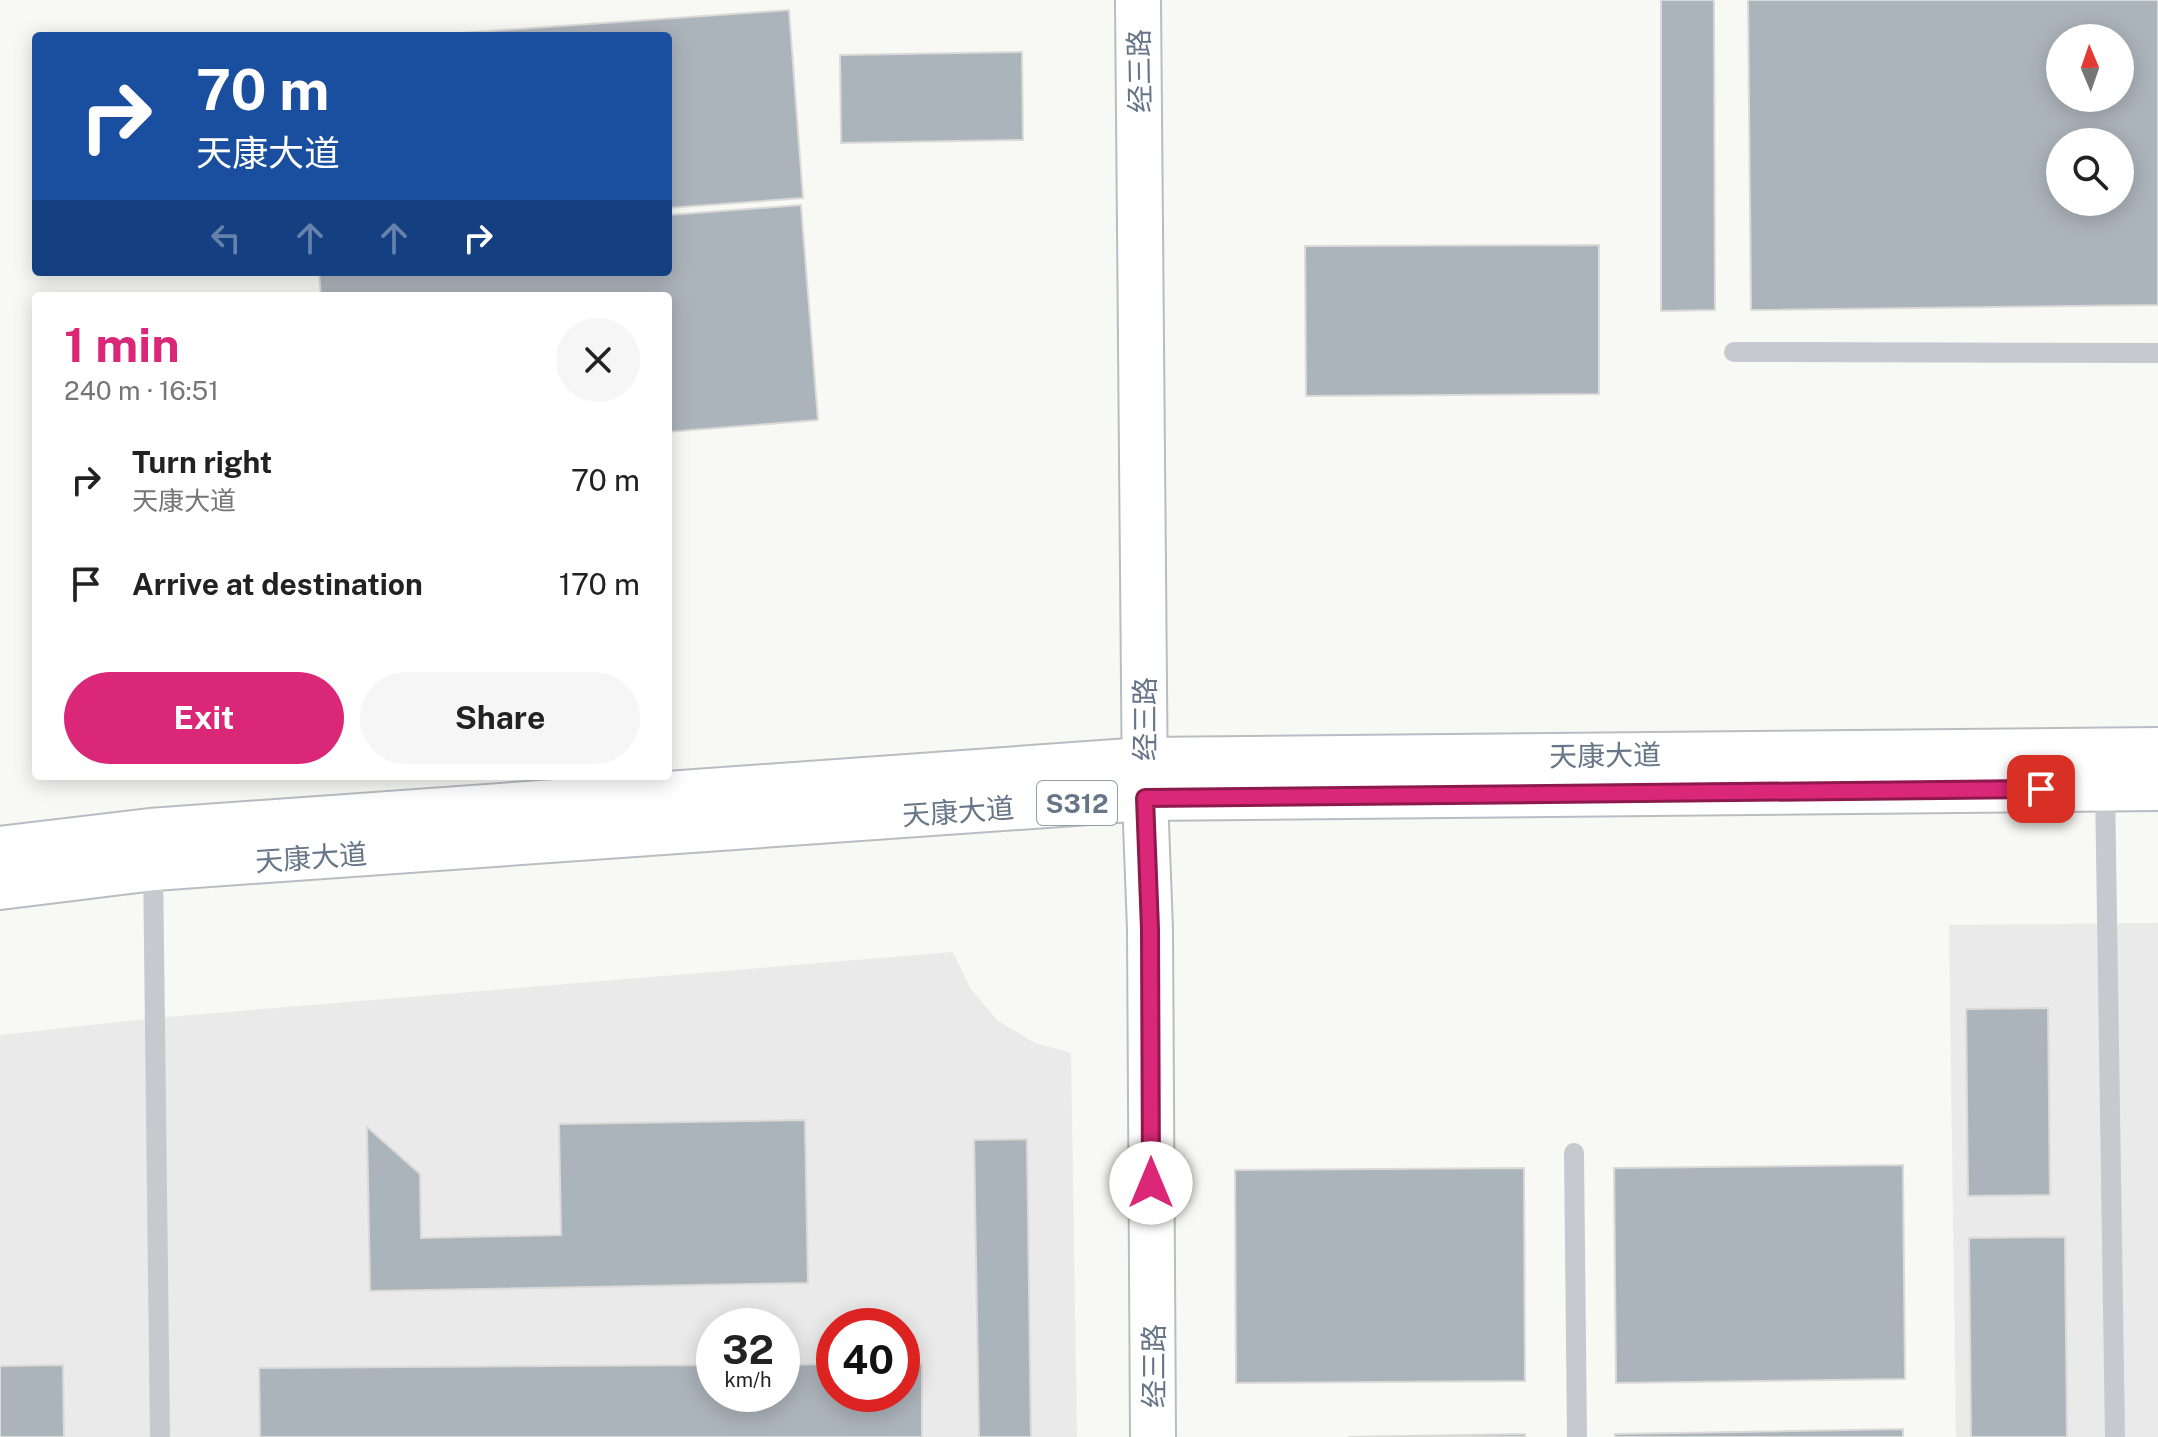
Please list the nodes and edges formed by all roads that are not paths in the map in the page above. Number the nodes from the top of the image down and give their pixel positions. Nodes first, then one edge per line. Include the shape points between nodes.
1 (1138, 0) edge
2 (1734, 352) dead end
3 (2158, 353) edge
4 (2158, 750) edge
5 (2104, 769) junction
6 (1145, 779) junction
7 (2158, 788) edge
8 (0, 849) edge
9 (152, 850) junction
10 (0, 887) edge
11 (1574, 1153) dead end
12 (160, 1437) edge
13 (1153, 1437) edge
14 (1577, 1437) edge
15 (2115, 1437) edge

1 - 6 main road, 经三路
2 - 3 lane
4 - 5 main road, 天康大道 / S312
5 - 6 main road, 天康大道 / S312
5 - 7 main road, 天康大道 / S312
5 - 15 lane
6 - 9 main road, 天康大道 / S312
6 - 13 main road, 经三路
8 - 9 main road, 天康大道 / S312
9 - 10 main road, 天康大道 / S312
9 - 12 lane
11 - 14 lane

